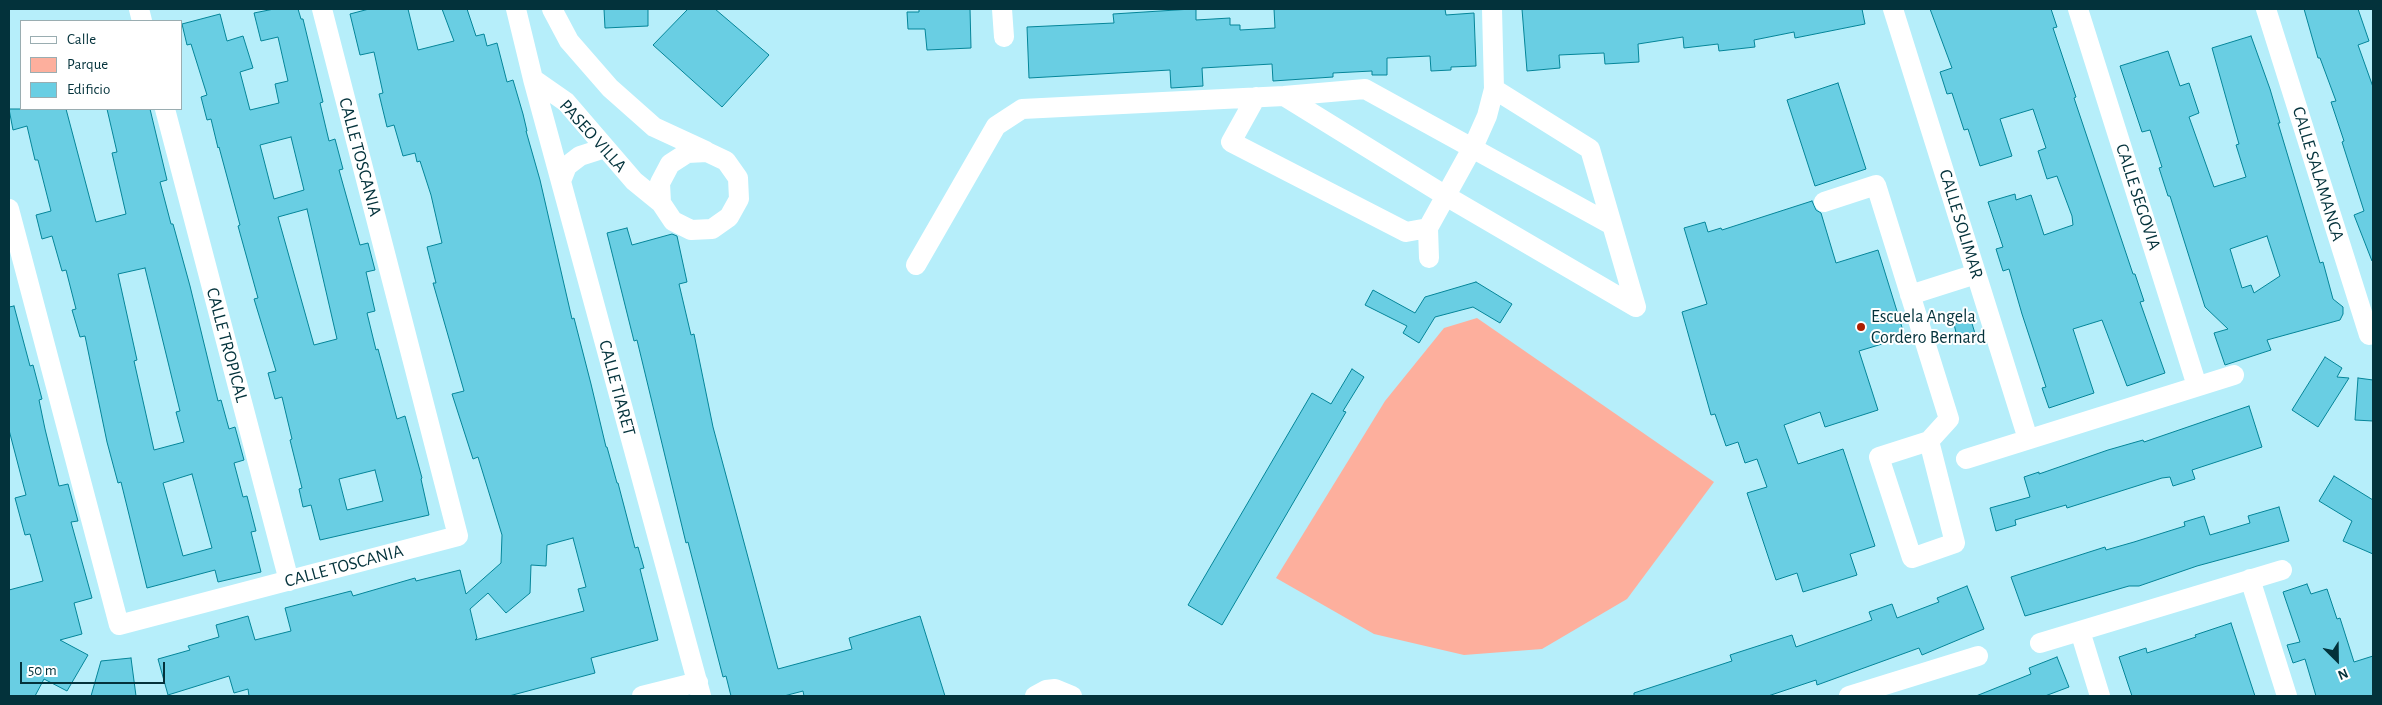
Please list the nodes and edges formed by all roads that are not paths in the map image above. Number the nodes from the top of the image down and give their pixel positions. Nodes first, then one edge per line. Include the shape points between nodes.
1 (322, 9) edge
2 (516, 9) edge
3 (552, 9) edge
4 (1002, 9) edge
5 (1492, 9) edge
6 (1893, 9) edge
7 (2078, 9) edge
8 (2266, 9) edge
9 (1004, 37) dead end
10 (533, 79) junction
11 (1494, 89) junction
12 (1284, 96) junction
13 (1256, 97) junction
14 (165, 110) edge
15 (605, 148) junction
16 (1473, 148) junction
17 (708, 152) junction
18 (561, 181) junction
19 (1446, 196) junction
20 (1824, 202) dead end
21 (662, 203) junction
22 (9, 210) edge
23 (1612, 225) junction
24 (1428, 228) junction
25 (1429, 258) dead end
26 (916, 265) dead end
27 (1976, 274) junction
28 (1910, 295) junction
29 (2373, 333) edge
30 (2234, 375) dead end
31 (2198, 386) junction
32 (2028, 439) junction
33 (1929, 441) junction
34 (1966, 459) dead end
35 (2282, 570) dead end
36 (2250, 580) junction
37 (289, 581) junction
38 (2080, 631) junction
39 (2040, 643) dead end
40 (1978, 656) dead end
41 (1902, 688) edge
42 (700, 689) edge
43 (642, 696) edge
44 (1035, 696) edge
45 (1072, 696) edge
46 (1849, 696) edge
47 (2100, 696) edge
48 (2286, 696) edge

1 - 37 street, CALLE TOSCANIA via 458,536
2 - 10 street
3 - 17 street, PASEO VILLA via 569,41 610,88 654,127
4 - 9 street
5 - 11 street
6 - 27 street, CALLE SOLIMAR
7 - 31 street, CALLE SEGOVIA
8 - 29 street, CALLE SALAMANCA via 2369,335
10 - 15 street, PASEO VILLA via 566,102
10 - 18 street, CALLE TIARET
11 - 16 street
11 - 23 street via 1590,149
12 - 13 street
12 - 16 street via 1365,89
12 - 19 street
13 - 24 street via 1231,142 1406,232
13 - 26 street via 1022,109 996,126
14 - 37 street, CALLE TROPICAL
15 - 18 street via 580,156 567,166
15 - 21 street, PASEO VILLA via 634,181
16 - 19 street
16 - 23 street
17 - 21 street via 687,153 670,164 660,183
17 - 21 street, PASEO VILLA via 726,161 738,178 739,199 729,217 712,229 691,230 673,220
18 - 42 street, CALLE TIARET
19 - 23 street via 1636,307
19 - 24 street
20 - 28 street via 1876,185
22 - 37 street, CALLE TOSCANIA via 119,625
24 - 25 street
27 - 28 street
27 - 32 street, CALLE SOLIMAR
28 - 33 street via 1949,419
30 - 31 street
31 - 32 street
32 - 34 street
33 - 33 street via 1879,457 1912,558 1955,543
35 - 36 street
36 - 38 street
36 - 48 street
38 - 39 street
38 - 47 street
40 - 41 street
41 - 46 street
42 - 43 street
44 - 45 street via 1056,689

